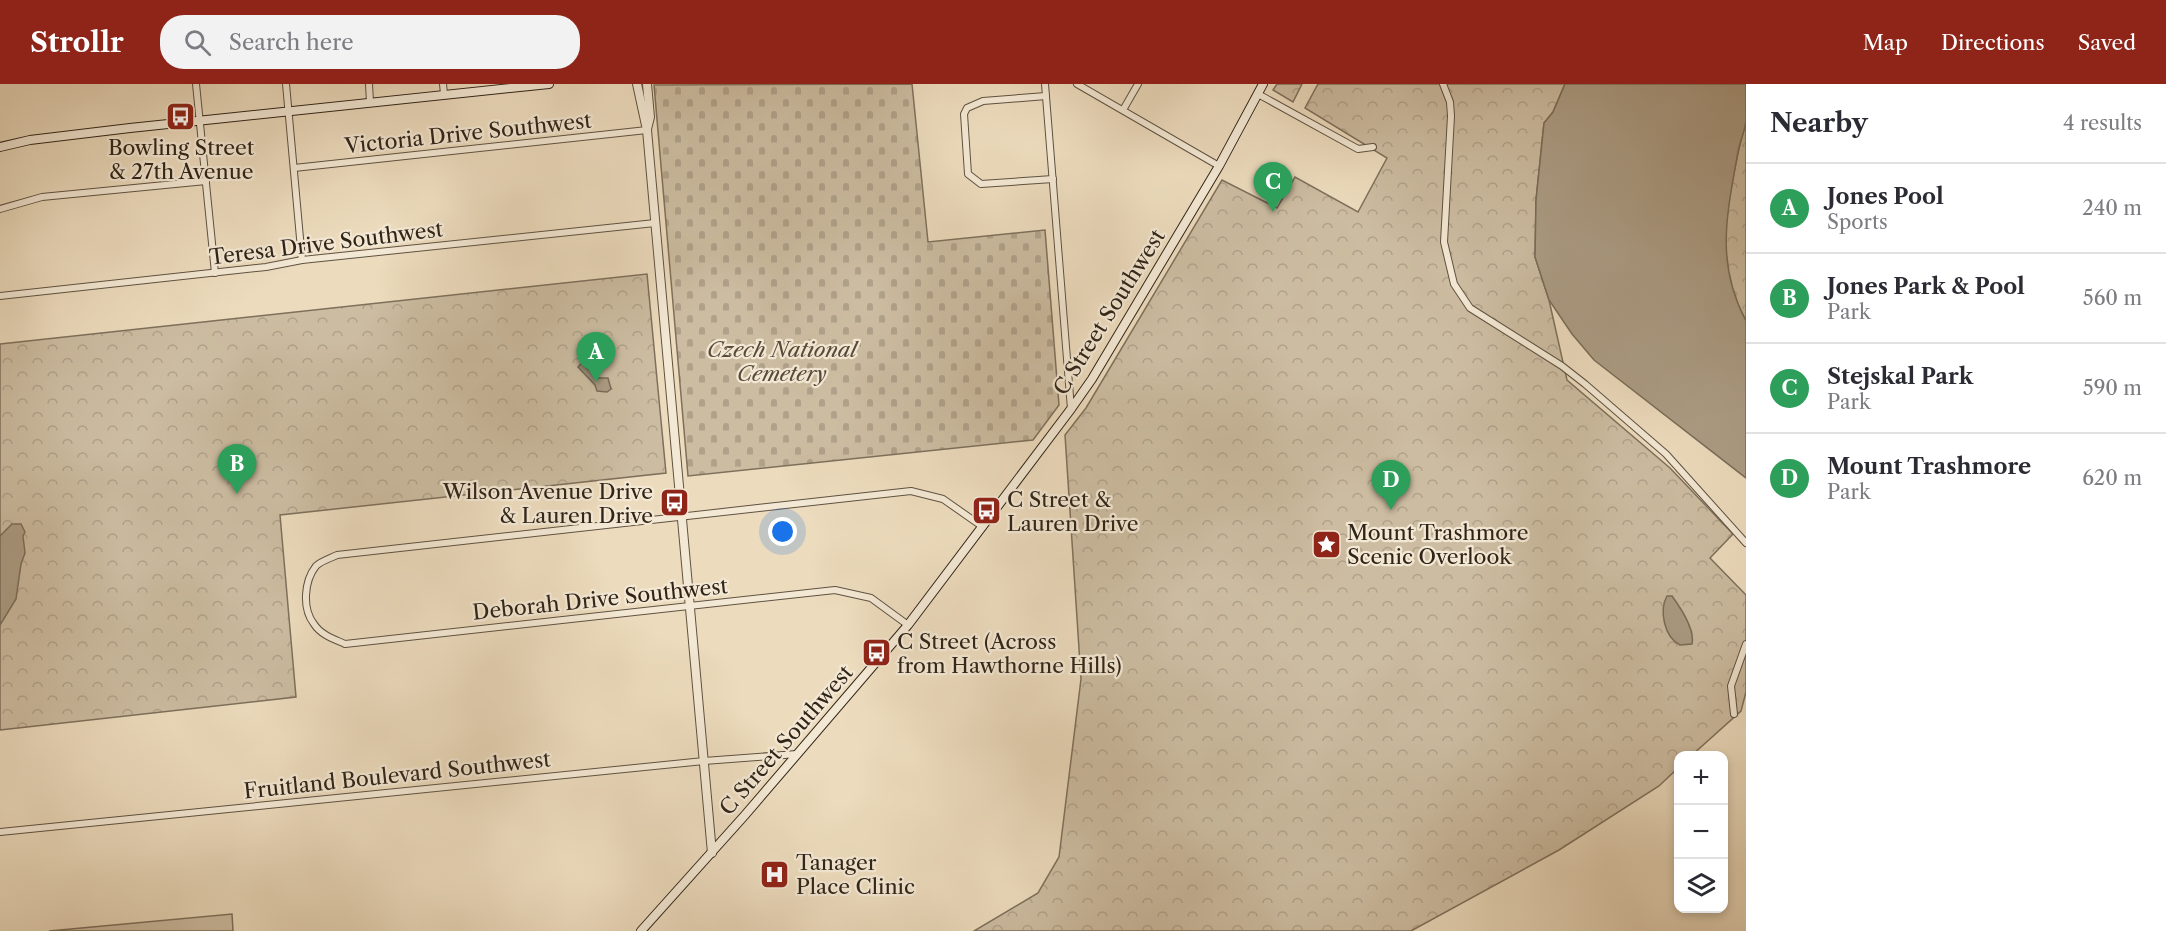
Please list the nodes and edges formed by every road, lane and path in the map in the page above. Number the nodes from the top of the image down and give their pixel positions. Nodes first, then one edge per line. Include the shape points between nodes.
1 (196, 84) edge
2 (286, 84) edge
3 (369, 84) edge
4 (443, 84) edge
5 (549, 84) edge
6 (637, 84) edge
7 (647, 84) edge
8 (1045, 84) edge
9 (1077, 84) edge
10 (1138, 84) edge
11 (1263, 84) edge
12 (1443, 84) edge
13 (444, 94) junction
14 (1258, 94) junction
15 (1046, 96) junction
16 (370, 102) junction
17 (1124, 110) junction
18 (289, 111) junction
19 (200, 121) junction
20 (647, 130) junction
21 (0, 147) edge
22 (1373, 147) dead end
23 (1219, 166) junction
24 (294, 168) junction
25 (1053, 179) junction
26 (206, 181) junction
27 (0, 209) edge
28 (655, 223) junction
29 (302, 260) junction
30 (215, 273) junction
31 (0, 296) edge
32 (1071, 409) junction
33 (682, 516) junction
34 (983, 527) junction
35 (1746, 543) edge
36 (690, 605) junction
37 (908, 624) junction
38 (1746, 644) edge
39 (1734, 714) dead end
40 (797, 754) junction
41 (704, 761) junction
42 (0, 832) edge
43 (712, 853) junction
44 (642, 931) edge

1 - 19 street
2 - 18 street
3 - 16 street
4 - 13 street
5 - 13 main road
6 - 20 street
7 - 20 street
8 - 15 street
9 - 17 street
10 - 17 street
11 - 14 main road, C Street Southwest
12 - 35 street via 1451,116 1444,242 1454,284 1470,308 1562,366 1666,454
13 - 16 main road
14 - 22 street via 1358,149
14 - 23 main road, C Street Southwest
15 - 25 street
15 - 25 street via 983,101 967,108 964,114 968,174 981,184
16 - 18 main road
17 - 23 street
18 - 19 main road
18 - 24 street
19 - 21 main road via 42,138
19 - 26 street
20 - 24 street, Victoria Drive Southwest
20 - 28 street
23 - 32 main road, C Street Southwest
24 - 29 street
25 - 32 street
26 - 27 street via 42,197
26 - 30 street
28 - 29 street, Teresa Drive Southwest
28 - 33 street
29 - 30 street, Teresa Drive Southwest
30 - 31 street, Teresa Drive Southwest
32 - 34 main road, C Street Southwest
33 - 34 street via 911,491 944,499
33 - 36 street
33 - 36 street, Deborah Drive Southwest via 337,555 317,566 307,586 307,604 314,625 345,644
34 - 37 main road, C Street Southwest
36 - 37 street, Deborah Drive Southwest via 844,590 880,602
36 - 41 street
37 - 40 main road, C Street Southwest
38 - 39 street via 1731,686
40 - 41 street, Fruitland Boulevard Southwest
40 - 43 main road, C Street Southwest
41 - 42 street, Fruitland Boulevard Southwest
41 - 43 street
43 - 44 main road, C Street Southwest

